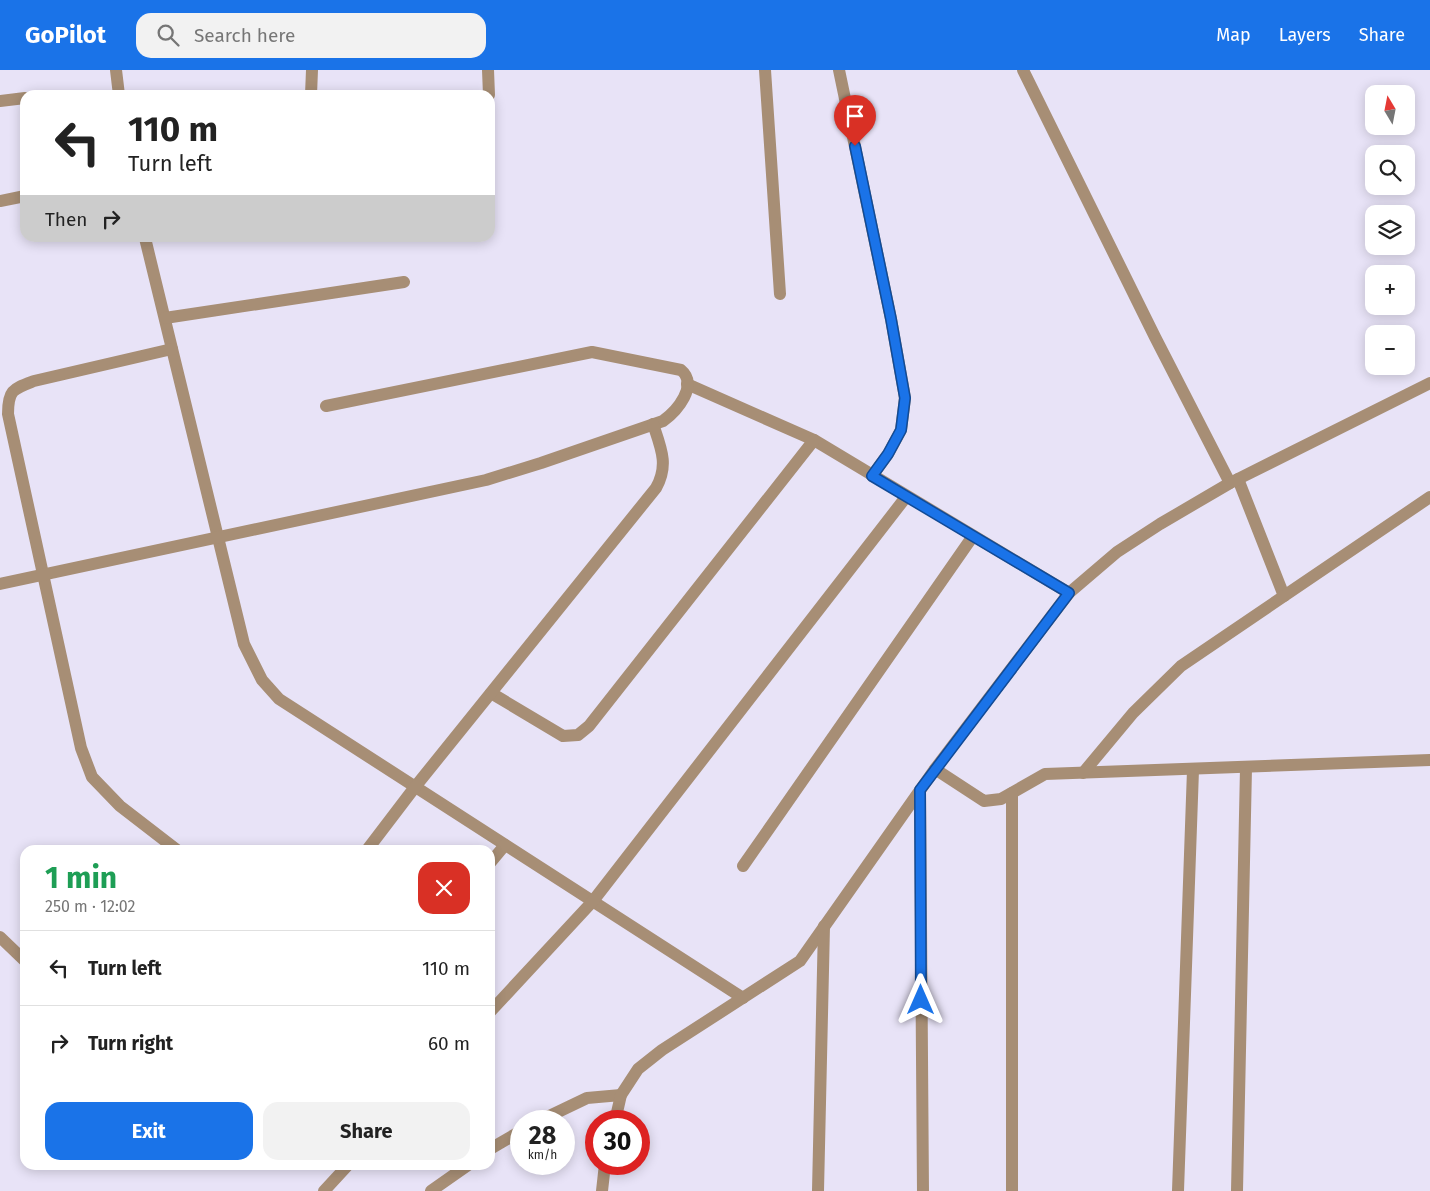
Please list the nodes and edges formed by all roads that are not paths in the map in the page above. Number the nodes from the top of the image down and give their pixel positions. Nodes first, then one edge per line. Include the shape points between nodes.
1 (116, 70) edge
2 (312, 70) edge
3 (488, 70) edge
4 (766, 70) edge
5 (839, 70) edge
6 (1024, 70) edge
7 (118, 90) edge
8 (311, 90) edge
9 (489, 90) edge
10 (20, 99) edge
11 (0, 101) edge
12 (20, 197) edge
13 (0, 201) edge
14 (145, 242) edge
15 (404, 282) dead end
16 (780, 294) dead end
17 (165, 318) junction
18 (172, 349) junction
19 (1430, 383) edge
20 (687, 384) junction
21 (326, 406) dead end
22 (653, 424) junction
23 (814, 440) junction
24 (872, 476) junction
25 (1234, 481) junction
26 (906, 497) junction
27 (1430, 498) edge
28 (218, 536) junction
29 (973, 536) junction
30 (42, 574) junction
31 (0, 584) edge
32 (1069, 593) junction
33 (1284, 596) junction
34 (491, 693) junction
35 (1430, 760) edge
36 (1246, 768) junction
37 (935, 769) junction
38 (1193, 770) junction
39 (1083, 773) junction
40 (415, 787) junction
41 (920, 790) junction
42 (1012, 793) junction
43 (171, 845) edge
44 (370, 845) edge
45 (505, 845) junction
46 (495, 857) edge
47 (743, 866) dead end
48 (593, 901) junction
49 (824, 926) junction
50 (0, 937) edge
51 (20, 955) edge
52 (743, 998) junction
53 (495, 1007) edge
54 (621, 1095) junction
55 (562, 1110) edge
56 (618, 1110) edge
57 (510, 1137) edge
58 (495, 1146) edge
59 (343, 1170) edge
60 (461, 1170) edge
61 (603, 1175) edge
62 (600, 1188) edge
63 (324, 1191) edge
64 (431, 1191) edge
65 (818, 1191) edge
66 (923, 1191) edge
67 (1012, 1191) edge
68 (1178, 1191) edge
69 (1237, 1191) edge

1 - 7 street
2 - 8 street
3 - 9 street
4 - 16 street
5 - 24 street via 905,398 901,430
6 - 25 street via 1155,337
10 - 11 street
12 - 13 street
14 - 17 street
15 - 17 street
17 - 18 street
18 - 28 street
18 - 30 street via 34,381 16,388 8,399 8,414
19 - 25 street
20 - 21 street via 685,373 680,370 592,352
20 - 22 street via 673,414
20 - 23 street
22 - 28 street via 486,480
22 - 34 street via 664,462 656,488
23 - 24 street
23 - 34 street via 589,726 578,735 563,736
24 - 26 street
25 - 32 street via 1117,552
25 - 33 street
26 - 29 street
26 - 48 street
27 - 33 street
28 - 30 street
28 - 40 street via 244,644 262,680 279,700
29 - 32 street
29 - 47 street
30 - 31 street
30 - 43 street via 81,748 92,777 120,806
32 - 37 street
33 - 39 street via 1181,666 1133,713
34 - 40 street
35 - 36 street
36 - 38 street
36 - 69 street
37 - 41 street
37 - 42 street via 984,801 1001,799
38 - 39 street
38 - 68 street
39 - 42 street via 1045,774
40 - 44 street
40 - 45 street
41 - 49 street
41 - 66 street
42 - 67 street
45 - 46 street
45 - 48 street
48 - 52 street
48 - 53 street
49 - 52 street via 800,961
49 - 65 street
50 - 51 street
52 - 54 street via 638,1069
54 - 55 street via 587,1098
54 - 56 street
57 - 58 street
59 - 63 street
60 - 64 street
61 - 62 street

